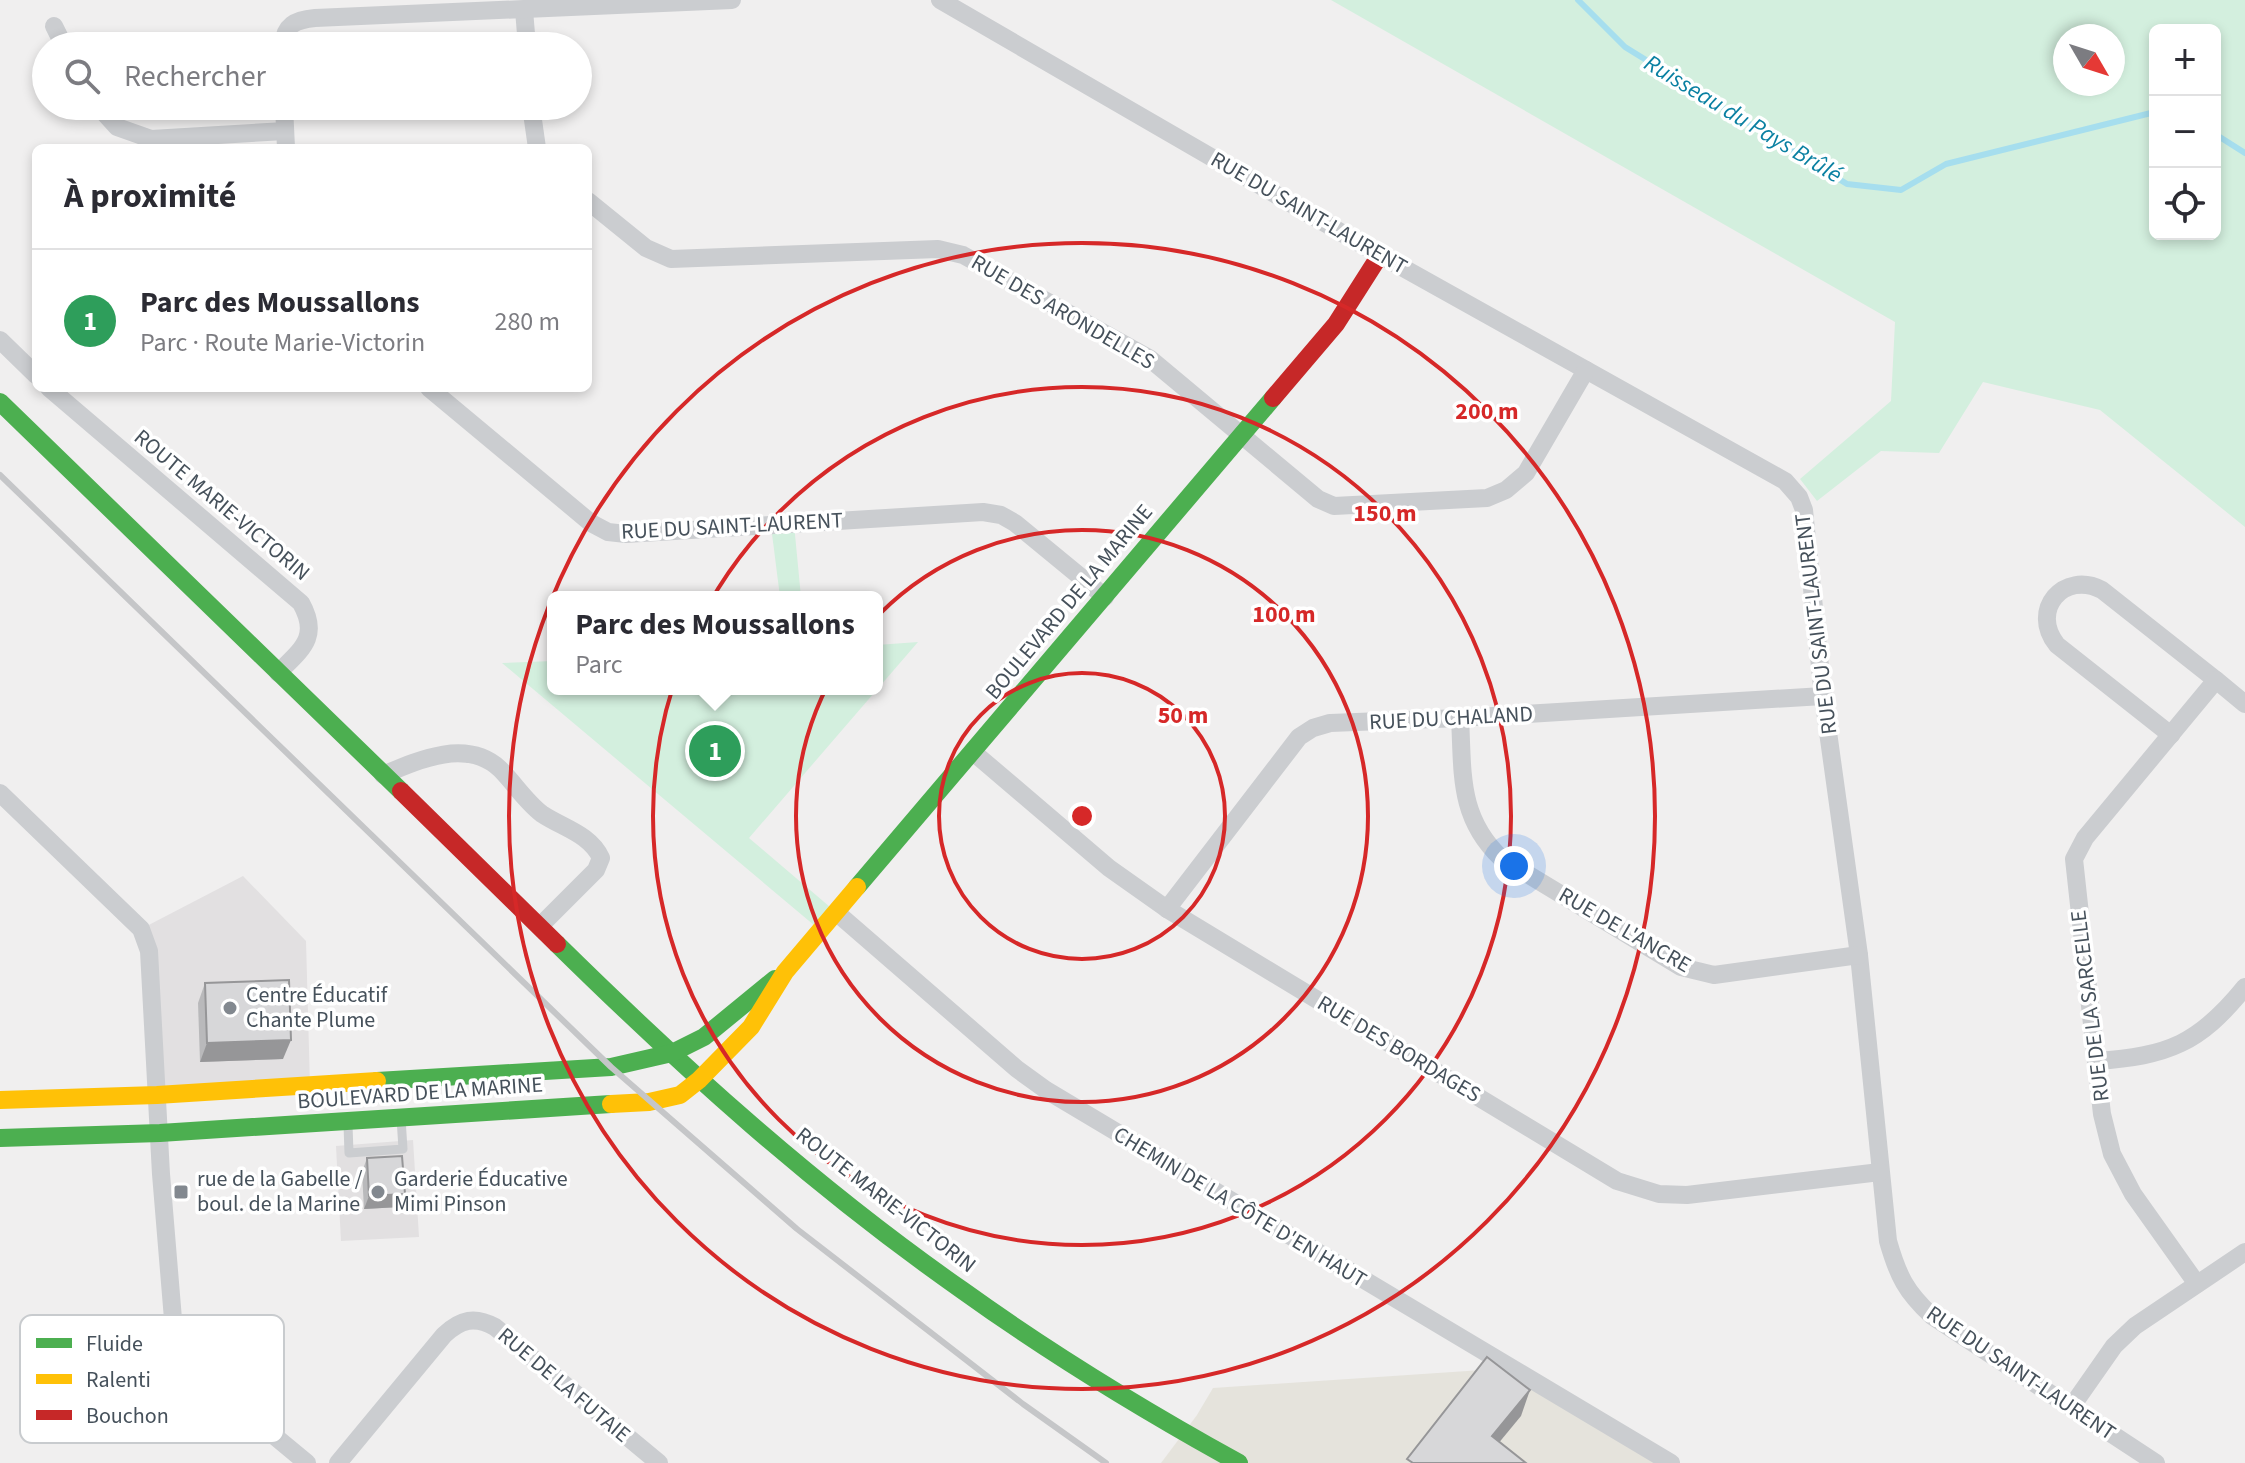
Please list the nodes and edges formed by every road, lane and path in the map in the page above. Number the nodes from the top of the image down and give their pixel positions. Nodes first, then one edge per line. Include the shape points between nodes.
1 (732, 0) edge
2 (940, 0) edge
3 (524, 10) junction
4 (54, 26) dead end
5 (57, 32) edge
6 (285, 32) edge
7 (526, 32) edge
8 (111, 120) edge
9 (533, 120) edge
10 (286, 139) edge
11 (536, 144) edge
12 (592, 204) edge
13 (1380, 255) junction
14 (0, 340) edge
15 (1586, 370) junction
16 (32, 371) edge
17 (54, 392) edge
18 (434, 392) edge
19 (0, 402) edge
20 (1242, 435) junction
21 (1105, 597) junction
22 (278, 673) junction
23 (2216, 680) junction
24 (1823, 696) junction
25 (2245, 704) edge
26 (1460, 718) junction
27 (2171, 735) junction
28 (973, 752) junction
29 (383, 775) junction
30 (0, 793) edge
31 (1167, 909) junction
32 (837, 913) junction
33 (540, 926) junction
34 (1859, 955) junction
35 (785, 972) junction
36 (2245, 987) edge
37 (672, 1053) junction
38 (2096, 1061) junction
39 (699, 1080) junction
40 (346, 1084) junction
41 (157, 1095) junction
42 (0, 1100) edge
43 (401, 1118) junction
44 (348, 1121) junction
45 (160, 1133) junction
46 (0, 1138) edge
47 (1880, 1172) junction
48 (2245, 1252) edge
49 (2197, 1284) junction
50 (173, 1315) edge
51 (2072, 1406) junction
52 (283, 1443) edge
53 (307, 1463) edge
54 (338, 1463) edge
55 (659, 1463) edge
56 (1239, 1463) edge
57 (1671, 1463) edge
58 (2156, 1463) edge

1 - 3 street
2 - 13 street, RUE DU SAINT-LAURENT
3 - 6 street via 301,19
3 - 7 street
4 - 5 street
8 - 10 street via 151,139
9 - 11 street
12 - 20 street, RUE DES ARONDELLES via 646,248 671,259 938,249 963,255 1149,358
13 - 15 street, RUE DU SAINT-LAURENT
13 - 20 street, BOULEVARD DE LA MARINE via 1336,324
14 - 16 street
15 - 20 street, RUE DES ARONDELLES via 1526,473 1487,498 1334,506 1318,499
15 - 24 street, RUE DU SAINT-LAURENT via 1785,481 1799,497
17 - 22 street, ROUTE MARIE-VICTORIN via 301,603 309,616 306,645
18 - 21 street, RUE DU SAINT-LAURENT via 608,532 983,512 1015,523
19 - 22 street, ROUTE MARIE-VICTORIN
20 - 21 street, BOULEVARD DE LA MARINE
21 - 28 street, BOULEVARD DE LA MARINE
22 - 29 street, ROUTE MARIE-VICTORIN
23 - 25 street
23 - 27 street, RUE DE LA SARCELLE
23 - 27 street via 2090,584 2068,587 2050,602 2045,625 2057,645
24 - 26 street, RUE DU CHALAND
24 - 34 street, RUE DU SAINT-LAURENT
26 - 31 street, RUE DU CHALAND via 1330,723 1299,737
26 - 34 street, RUE DE L'ANCRE via 1465,799 1484,842 1501,858 1681,967 1714,975
27 - 38 street, RUE DE LA SARCELLE via 2085,838 2074,859
28 - 31 street, RUE DES BORDAGES via 1109,868
28 - 32 street, BOULEVARD DE LA MARINE
29 - 33 street, ROUTE MARIE-VICTORIN
29 - 33 street via 417,760 479,755 543,815 596,847 601,858 596,870
30 - 41 street via 141,929 149,951
31 - 47 street, RUE DES BORDAGES via 1635,1188 1687,1195
32 - 35 street, BOULEVARD DE LA MARINE
32 - 57 street, CHEMIN DE LA CÔTE D'EN HAUT via 1046,1090
33 - 37 street, ROUTE MARIE-VICTORIN
34 - 47 street, RUE DU SAINT-LAURENT
35 - 37 street, BOULEVARD DE LA MARINE via 704,1037
35 - 39 street, BOULEVARD DE LA MARINE via 751,1027
36 - 38 street via 2199,1034 2171,1048 2137,1058
37 - 39 street, ROUTE MARIE-VICTORIN
37 - 40 street, BOULEVARD DE LA MARINE via 611,1067
38 - 49 street, RUE DE LA SARCELLE via 2112,1154 2133,1194
39 - 43 street, BOULEVARD DE LA MARINE via 680,1095 649,1102
39 - 56 street, ROUTE MARIE-VICTORIN via 962,1290 1115,1391
40 - 41 street, BOULEVARD DE LA MARINE
40 - 44 street
41 - 42 street, BOULEVARD DE LA MARINE
41 - 45 street
43 - 44 street, BOULEVARD DE LA MARINE
43 - 44 lane via 403,1149 349,1153
44 - 45 street, BOULEVARD DE LA MARINE
45 - 46 street, BOULEVARD DE LA MARINE
45 - 50 street
47 - 51 street, RUE DU SAINT-LAURENT via 1888,1241 1910,1296 1932,1316
48 - 49 street
49 - 51 street via 2114,1346
51 - 58 street, RUE DU SAINT-LAURENT
52 - 53 street
54 - 55 street, RUE DE LA FUTAIE via 444,1335 469,1320 495,1327

